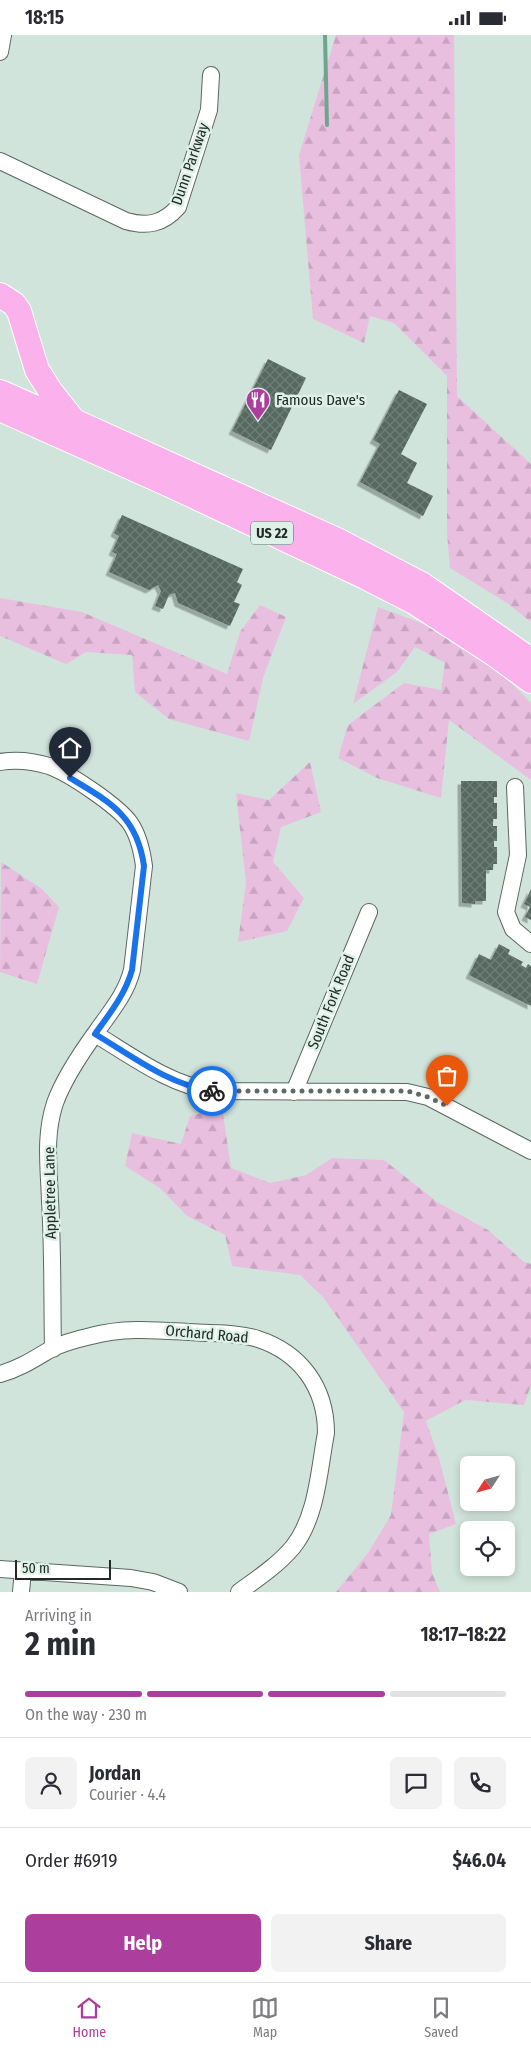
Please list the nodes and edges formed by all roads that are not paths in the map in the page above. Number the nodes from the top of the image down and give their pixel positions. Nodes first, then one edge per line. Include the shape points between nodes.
1 (4, 35) edge
2 (0, 52) edge
3 (211, 75) dead end
4 (0, 161) edge
5 (0, 295) edge
6 (0, 392) edge
7 (0, 409) edge
8 (74, 421) junction
9 (531, 660) edge
10 (531, 681) edge
11 (0, 762) edge
12 (515, 787) dead end
13 (525, 855) edge
14 (369, 911) dead end
15 (531, 944) edge
16 (95, 1034) junction
17 (294, 1093) junction
18 (531, 1151) edge
19 (53, 1349) junction
20 (0, 1374) edge
21 (0, 1569) edge
22 (23, 1570) junction
23 (21, 1592) edge
24 (178, 1592) edge
25 (239, 1592) edge

1 - 2 street
3 - 4 street, Dunn Parkway via 209,110 178,207 161,221 139,225 126,221
5 - 8 highway via 19,311 37,370
6 - 8 highway, US 22 via 59,418
7 - 10 highway, US 22 via 365,577 414,603
8 - 9 highway, US 22 via 345,544 423,585
11 - 16 street, Appletree Lane via 20,760 51,767 97,794 129,822 142,850 144,875 132,970 122,997
12 - 13 street
13 - 15 street via 506,912 513,929
14 - 17 street, South Fork Road
16 - 17 street via 175,1082 193,1088
16 - 19 street, Appletree Lane via 55,1104 49,1131
17 - 18 street via 407,1091 434,1100
19 - 20 street, Orchard Road via 30,1363
19 - 25 street, Orchard Road via 97,1334 152,1329 257,1339 290,1355 304,1367 323,1403 326,1423 312,1505 294,1546
21 - 22 street
22 - 23 street
22 - 24 street via 131,1578

